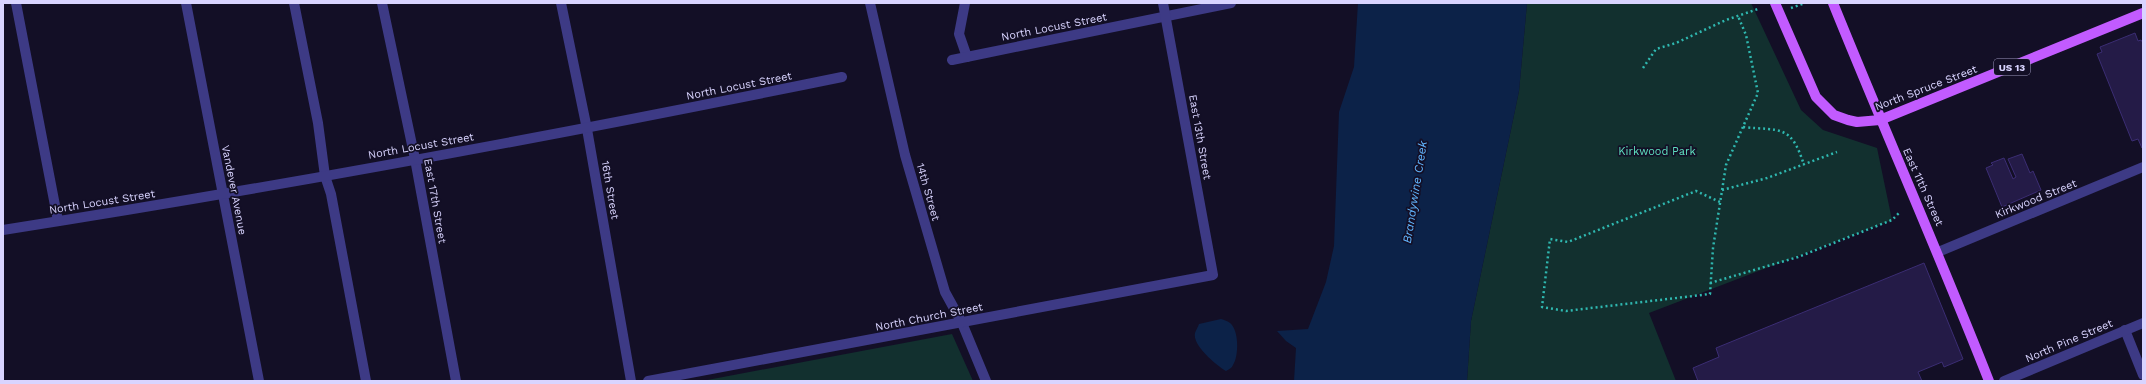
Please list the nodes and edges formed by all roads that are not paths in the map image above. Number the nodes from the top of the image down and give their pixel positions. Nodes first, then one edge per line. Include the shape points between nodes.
1 (16, 3) edge
2 (186, 3) edge
3 (294, 3) edge
4 (382, 3) edge
5 (561, 3) edge
6 (870, 3) edge
7 (965, 3) edge
8 (1163, 3) edge
9 (1231, 3) edge
10 (1775, 3) edge
11 (1833, 3) edge
12 (2143, 13) edge
13 (1165, 16) junction
14 (967, 57) junction
15 (952, 60) dead end
16 (842, 78) dead end
17 (1880, 120) junction
18 (587, 129) junction
19 (415, 159) junction
20 (2143, 168) edge
21 (325, 176) junction
22 (223, 195) junction
23 (58, 221) junction
24 (3, 230) edge
25 (1938, 252) junction
26 (1213, 275) joint
27 (962, 323) junction
28 (2143, 323) edge
29 (2125, 330) junction
30 (2143, 375) edge
31 (259, 381) edge
32 (366, 381) edge
33 (456, 381) edge
34 (631, 381) edge
35 (648, 381) edge
36 (986, 381) edge
37 (1989, 381) edge
38 (2004, 381) edge

1 - 23 street
2 - 22 street, Vandever Avenue
3 - 21 street via 318,123
4 - 19 street, East 17th Street
5 - 18 street, 16th Street
6 - 27 street, 14th Street via 905,155 945,292
7 - 14 street via 959,34
8 - 13 street, East 13th Street
9 - 13 street, North Locust Street
10 - 17 main road, North Spruce Street / US 13 via 1816,97 1834,115 1857,122
11 - 17 main road, East 11th Street
12 - 17 main road, North Spruce Street / US 13
13 - 14 street, North Locust Street
13 - 26 street, East 13th Street
14 - 15 street, North Locust Street
16 - 18 street, North Locust Street
17 - 25 main road, East 11th Street
18 - 19 street, North Locust Street
18 - 34 street, 16th Street
19 - 21 street, North Locust Street
19 - 33 street, East 17th Street
20 - 25 street, Kirkwood Street
21 - 22 street, North Locust Street
21 - 32 street via 331,194
22 - 23 street, North Locust Street
22 - 31 street, Vandever Avenue
23 - 24 street, North Locust Street
25 - 37 main road, East 11th Street
26 - 27 street, North Church Street
27 - 35 street, North Church Street
27 - 36 street, 14th Street
28 - 29 street, North Pine Street
29 - 30 street
29 - 38 street, North Pine Street

